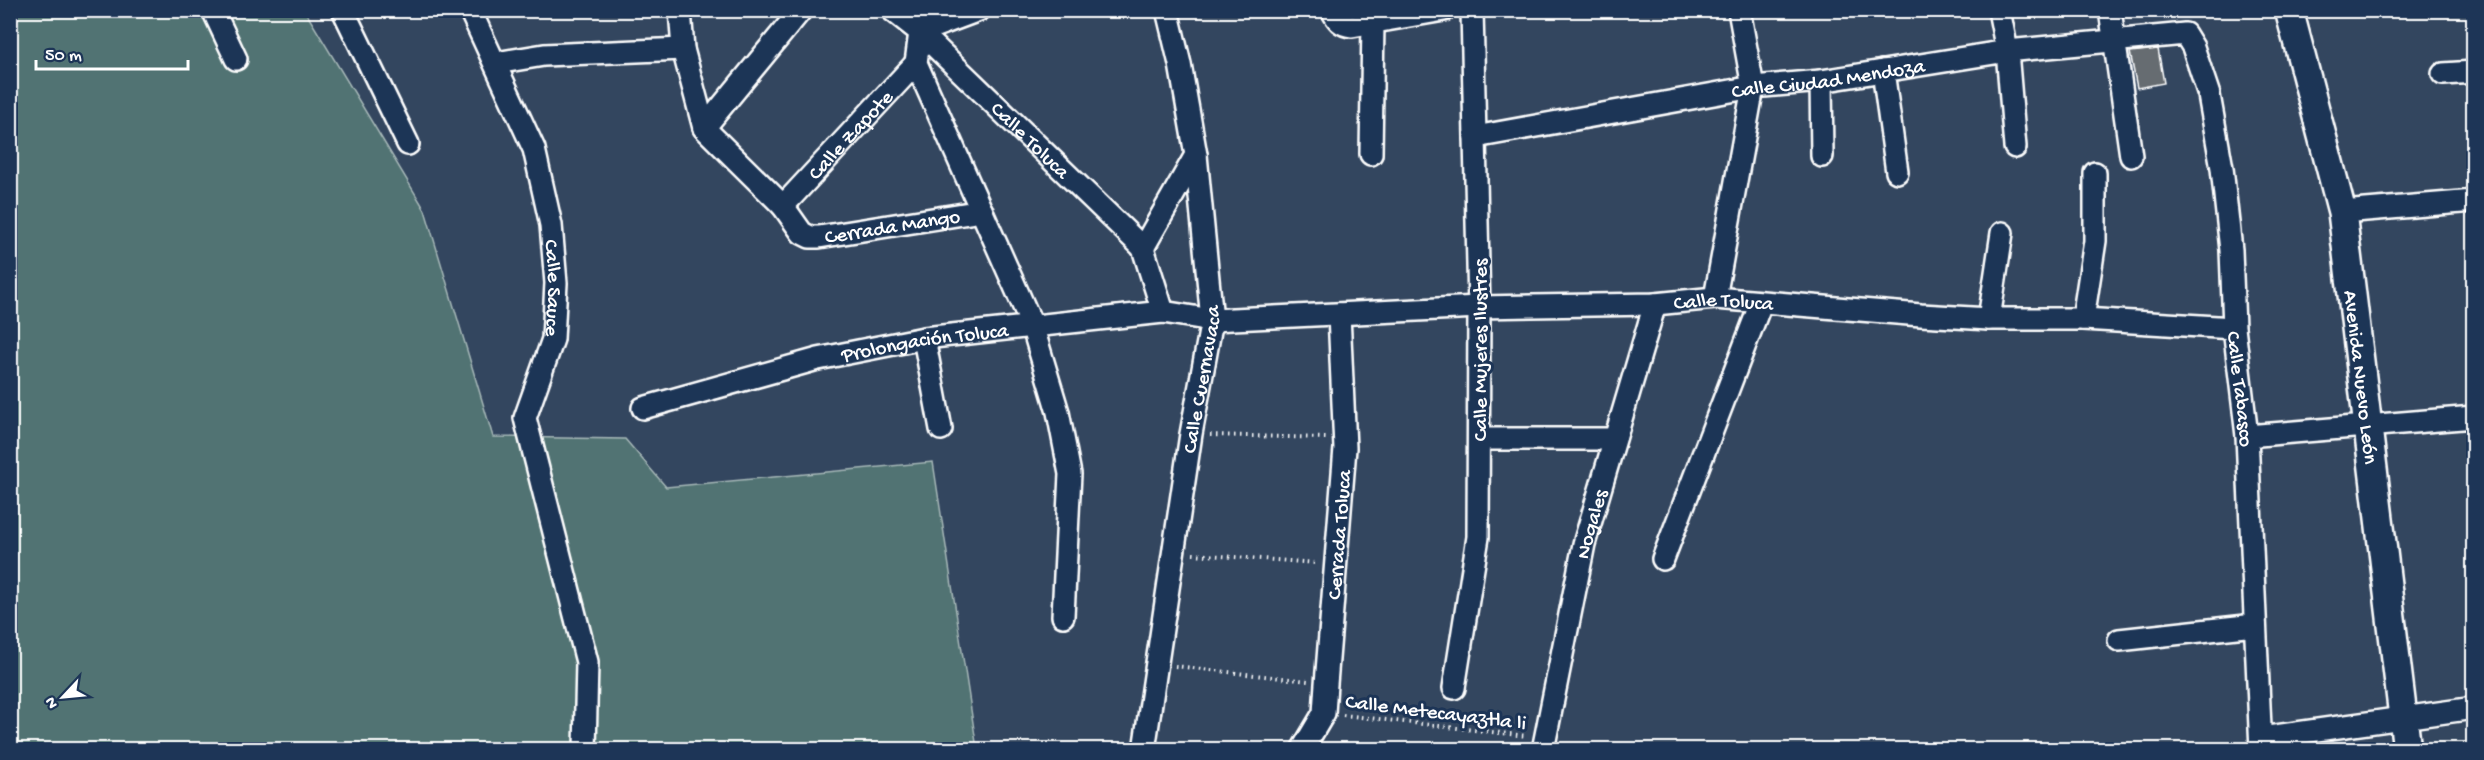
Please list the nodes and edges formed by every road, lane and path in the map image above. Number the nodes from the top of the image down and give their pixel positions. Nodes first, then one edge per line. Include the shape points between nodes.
1 (213, 10) edge
2 (343, 10) edge
3 (470, 10) edge
4 (680, 10) edge
5 (801, 10) edge
6 (892, 10) edge
7 (979, 10) edge
8 (1167, 10) edge
9 (1332, 10) edge
10 (1444, 10) edge
11 (1472, 10) edge
12 (1739, 10) edge
13 (1999, 10) edge
14 (2110, 10) edge
15 (2289, 10) edge
16 (1373, 22) junction
17 (920, 32) junction
18 (2185, 34) joint
19 (2115, 40) junction
20 (683, 49) junction
21 (2007, 51) junction
22 (236, 59) dead end
23 (496, 63) junction
24 (916, 63) junction
25 (1883, 71) junction
26 (2474, 72) edge
27 (2443, 74) dead end
28 (1821, 81) junction
29 (1754, 87) junction
30 (704, 128) junction
31 (1475, 137) junction
32 (408, 144) dead end
33 (2014, 147) dead end
34 (1371, 154) dead end
35 (1196, 155) junction
36 (1822, 156) dead end
37 (2131, 156) dead end
38 (1897, 172) dead end
39 (2095, 172) dead end
40 (2474, 201) edge
41 (783, 206) junction
42 (982, 211) junction
43 (2342, 212) junction
44 (2002, 233) dead end
45 (1143, 248) junction
46 (1715, 298) junction
47 (1761, 303) junction
48 (1655, 304) junction
49 (1479, 308) junction
50 (1163, 312) junction
51 (1339, 314) junction
52 (1989, 319) junction
53 (2083, 319) junction
54 (1212, 320) junction
55 (1032, 325) junction
56 (2234, 328) junction
57 (924, 338) junction
58 (643, 408) dead end
59 (2474, 417) edge
60 (2367, 427) junction
61 (941, 429) dead end
62 (1191, 435) junction
63 (2247, 436) junction
64 (1344, 438) junction
65 (1480, 439) junction
66 (1614, 439) junction
67 (1173, 552) junction
68 (1663, 559) dead end
69 (1335, 564) junction
70 (1063, 616) dead end
71 (2255, 625) junction
72 (2119, 640) dead end
73 (1156, 664) junction
74 (1326, 684) junction
75 (1454, 688) dead end
76 (2474, 708) edge
77 (1324, 713) junction
78 (2404, 717) junction
79 (1544, 744) edge
80 (2261, 744) edge
81 (585, 750) edge
82 (1144, 750) edge
83 (1302, 750) edge
84 (2407, 750) edge

1 - 22 street
2 - 32 street
3 - 23 street, Calle Sauce
4 - 20 street
5 - 30 street
6 - 17 street, Calle Toluca
7 - 17 street
8 - 35 street, Calle Cuernavaca
9 - 16 street via 1343,25
10 - 16 street
11 - 31 street, Calle Mujeres Ilustres
12 - 29 street
13 - 21 street
14 - 19 street
15 - 43 main road, Avenida Nuevo León
16 - 34 street
17 - 24 street
17 - 45 street, Calle Toluca
18 - 19 street, Calle Ciudad Mendoza
18 - 56 street, Calle Tabasco via 2193,46 2209,95 2222,168
19 - 21 street, Calle Ciudad Mendoza
19 - 37 street
20 - 23 street via 544,55
20 - 30 street
21 - 25 street, Calle Ciudad Mendoza
21 - 33 street
23 - 81 street, Calle Sauce via 534,149 551,225 556,283 553,339 525,418 586,662
24 - 41 street, Calle Zapote
24 - 42 street
25 - 28 street, Calle Ciudad Mendoza
25 - 38 street
26 - 27 street
28 - 29 street, Calle Ciudad Mendoza
28 - 36 street
29 - 31 street, Calle Ciudad Mendoza
29 - 46 street
30 - 41 street
31 - 49 street, Calle Mujeres Ilustres
35 - 45 street
35 - 54 street, Calle Cuernavaca
39 - 53 street via 2095,241
40 - 43 street
41 - 42 street, Cerrada Mango via 802,233 810,237
42 - 55 street
43 - 60 main road, Avenida Nuevo León
44 - 52 street
45 - 50 street
46 - 47 street, Calle Toluca
46 - 48 street, Calle Toluca
47 - 52 street, Calle Toluca
47 - 68 street
48 - 49 street, Calle Toluca
48 - 66 street, Nogales
49 - 51 street, Calle Toluca
49 - 65 street, Calle Mujeres Ilustres
50 - 54 street, Prolongación Toluca
50 - 55 street, Prolongación Toluca
51 - 54 street, Calle Toluca
51 - 64 street, Cerrada Toluca
52 - 53 street, Calle Toluca
53 - 56 street, Calle Toluca
54 - 62 street, Calle Cuernavaca
55 - 57 street, Prolongación Toluca
55 - 70 street via 1058,412 1070,474
56 - 63 street, Calle Tabasco
57 - 58 street, Prolongación Toluca via 818,359
57 - 61 street
59 - 60 street
60 - 63 street
60 - 78 main road, Avenida Nuevo León
62 - 64 path
62 - 67 street, Calle Cuernavaca
63 - 71 street, Calle Tabasco
64 - 69 street, Cerrada Toluca
65 - 66 street
65 - 75 street, Calle Mujeres Ilustres via 1478,537
66 - 79 street, Nogales via 1584,544
67 - 69 path
67 - 73 street, Calle Cuernavaca
69 - 74 street, Cerrada Toluca
71 - 72 street
71 - 80 street, Calle Tabasco
73 - 74 path
73 - 82 street, Calle Cuernavaca
74 - 77 street, Cerrada Toluca
76 - 78 street
77 - 79 path, Calle Metecayaztla li
77 - 83 street, Cerrada Toluca
78 - 80 street
78 - 84 main road, Avenida Nuevo León

